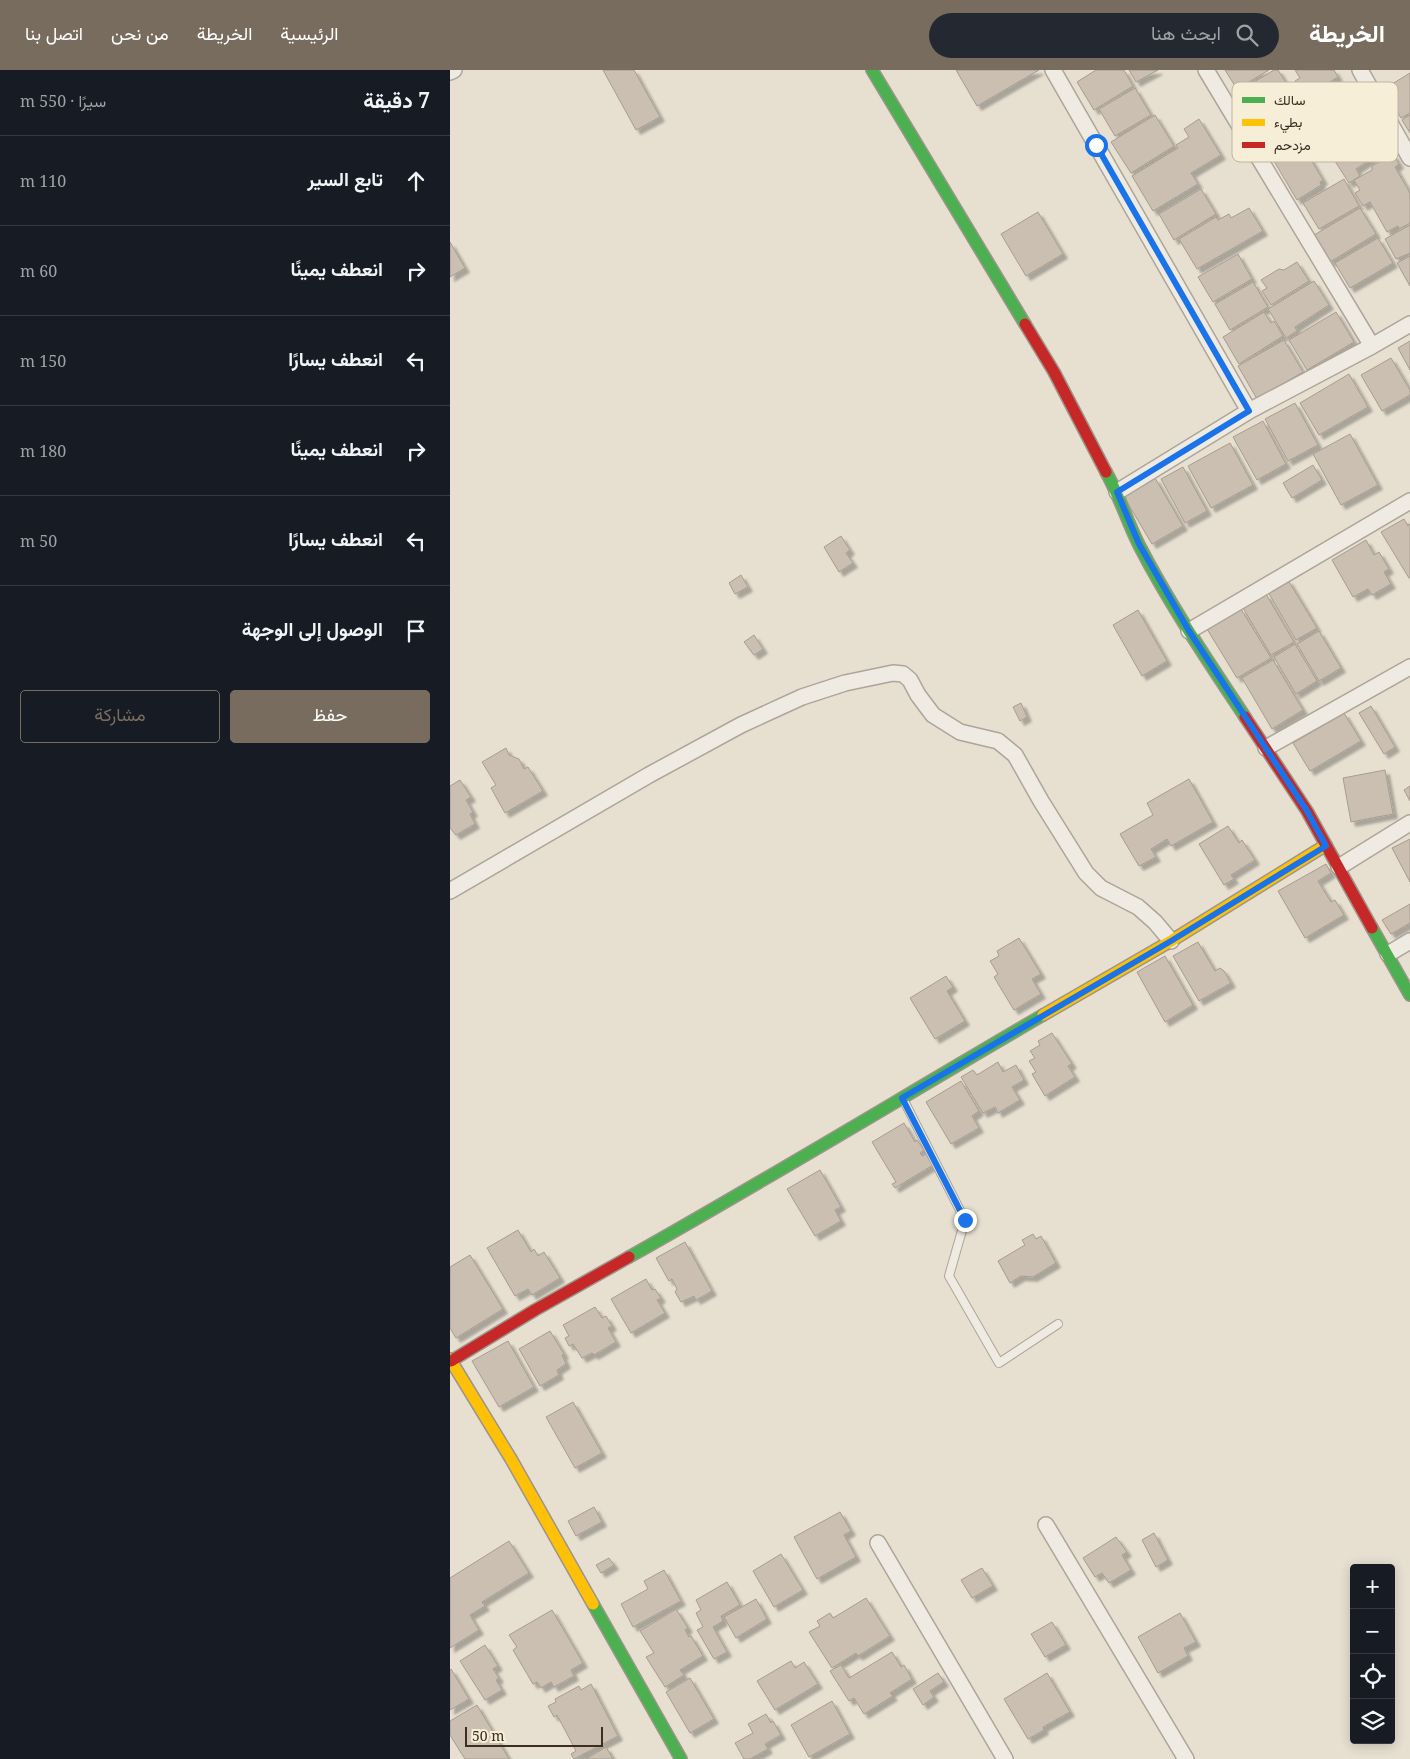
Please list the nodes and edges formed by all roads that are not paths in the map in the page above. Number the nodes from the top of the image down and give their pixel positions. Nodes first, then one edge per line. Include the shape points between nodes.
1 (454, 70) edge
2 (872, 70) edge
3 (1053, 70) edge
4 (1206, 70) edge
5 (1360, 70) edge
6 (450, 72) edge
7 (1367, 82) edge
8 (1232, 113) edge
9 (1398, 137) edge
10 (1410, 158) edge
11 (1261, 162) edge
12 (1410, 324) edge
13 (1372, 346) junction
14 (1249, 411) junction
15 (1117, 492) junction
16 (1410, 501) edge
17 (1189, 631) junction
18 (1410, 667) edge
19 (1266, 748) junction
20 (1410, 823) edge
21 (1326, 846) junction
22 (1339, 867) junction
23 (450, 891) edge
24 (1171, 941) junction
25 (1410, 941) edge
26 (1388, 954) junction
27 (1410, 995) edge
28 (902, 1098) junction
29 (1058, 1324) dead end
30 (451, 1360) edge
31 (1046, 1525) dead end
32 (878, 1543) dead end
33 (681, 1759) edge
34 (1005, 1759) edge
35 (1186, 1759) edge

1 - 6 street
2 - 15 street via 1054,372
3 - 14 street
4 - 8 street
5 - 7 street
9 - 10 street
11 - 13 street
12 - 13 street
13 - 14 street
14 - 15 street
15 - 17 street via 1139,544
16 - 17 street
17 - 19 street
18 - 19 street
19 - 21 street
20 - 22 street
21 - 22 street
21 - 24 street
22 - 26 street
23 - 24 street via 741,724 802,697 893,673 903,674 910,680 933,715 960,732 998,741 1015,755 1086,873 1101,888 1138,907
24 - 28 street
25 - 26 street
26 - 27 street
28 - 29 lane via 965,1220 949,1276 999,1363
28 - 30 street
30 - 33 street
31 - 35 street
32 - 34 street

